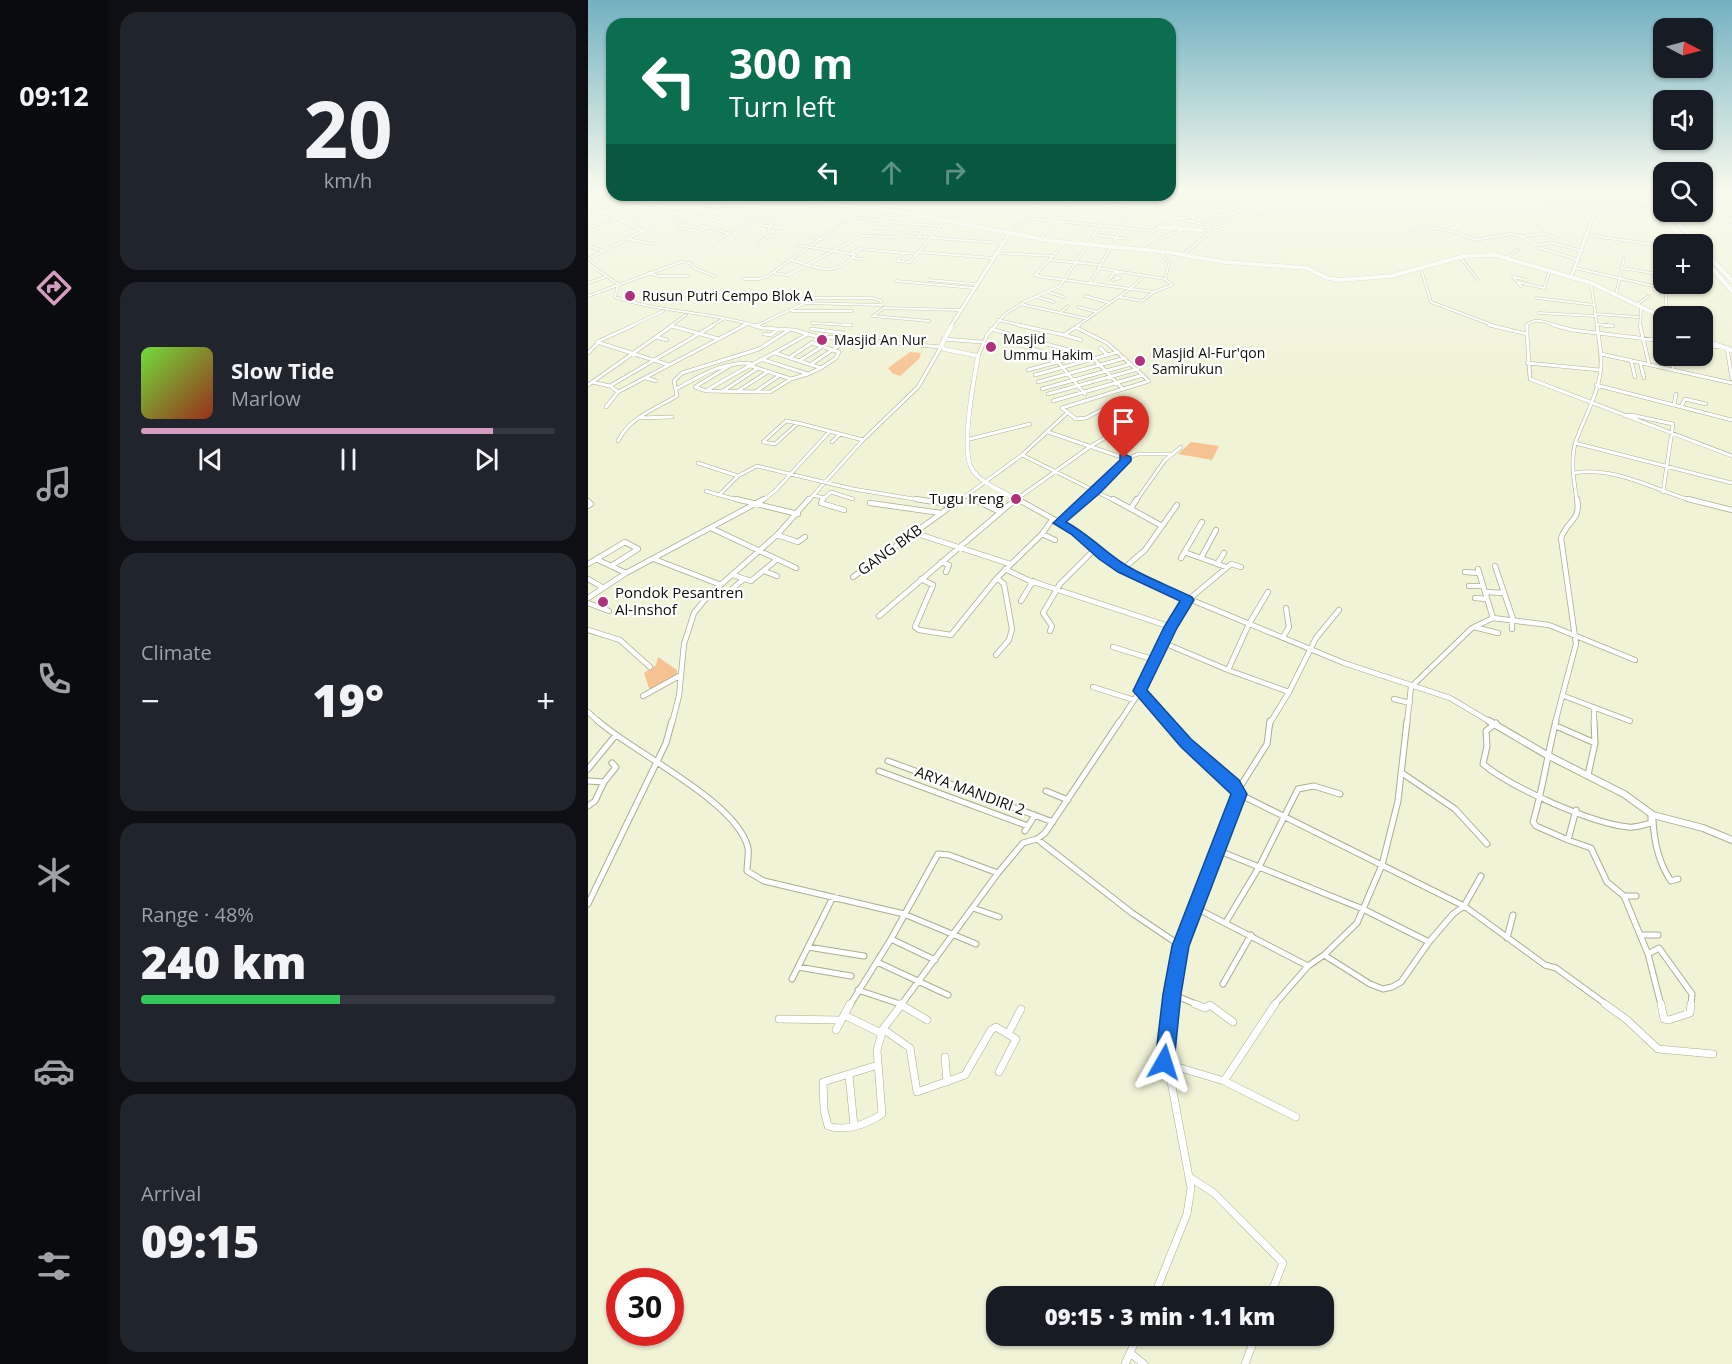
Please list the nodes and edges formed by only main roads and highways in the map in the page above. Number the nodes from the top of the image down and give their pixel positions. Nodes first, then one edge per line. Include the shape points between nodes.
1 (1158, 252) edge
2 (1713, 260) edge
3 (1713, 269) edge
4 (1732, 280) edge
5 (1732, 291) edge
6 (1653, 313) edge
7 (1713, 344) edge
8 (1728, 349) edge

1 - 6 main road via 1310,269 1331,279 1346,280 1380,277 1487,254 1509,257 1591,283
2 - 4 highway
3 - 5 highway
7 - 8 main road

